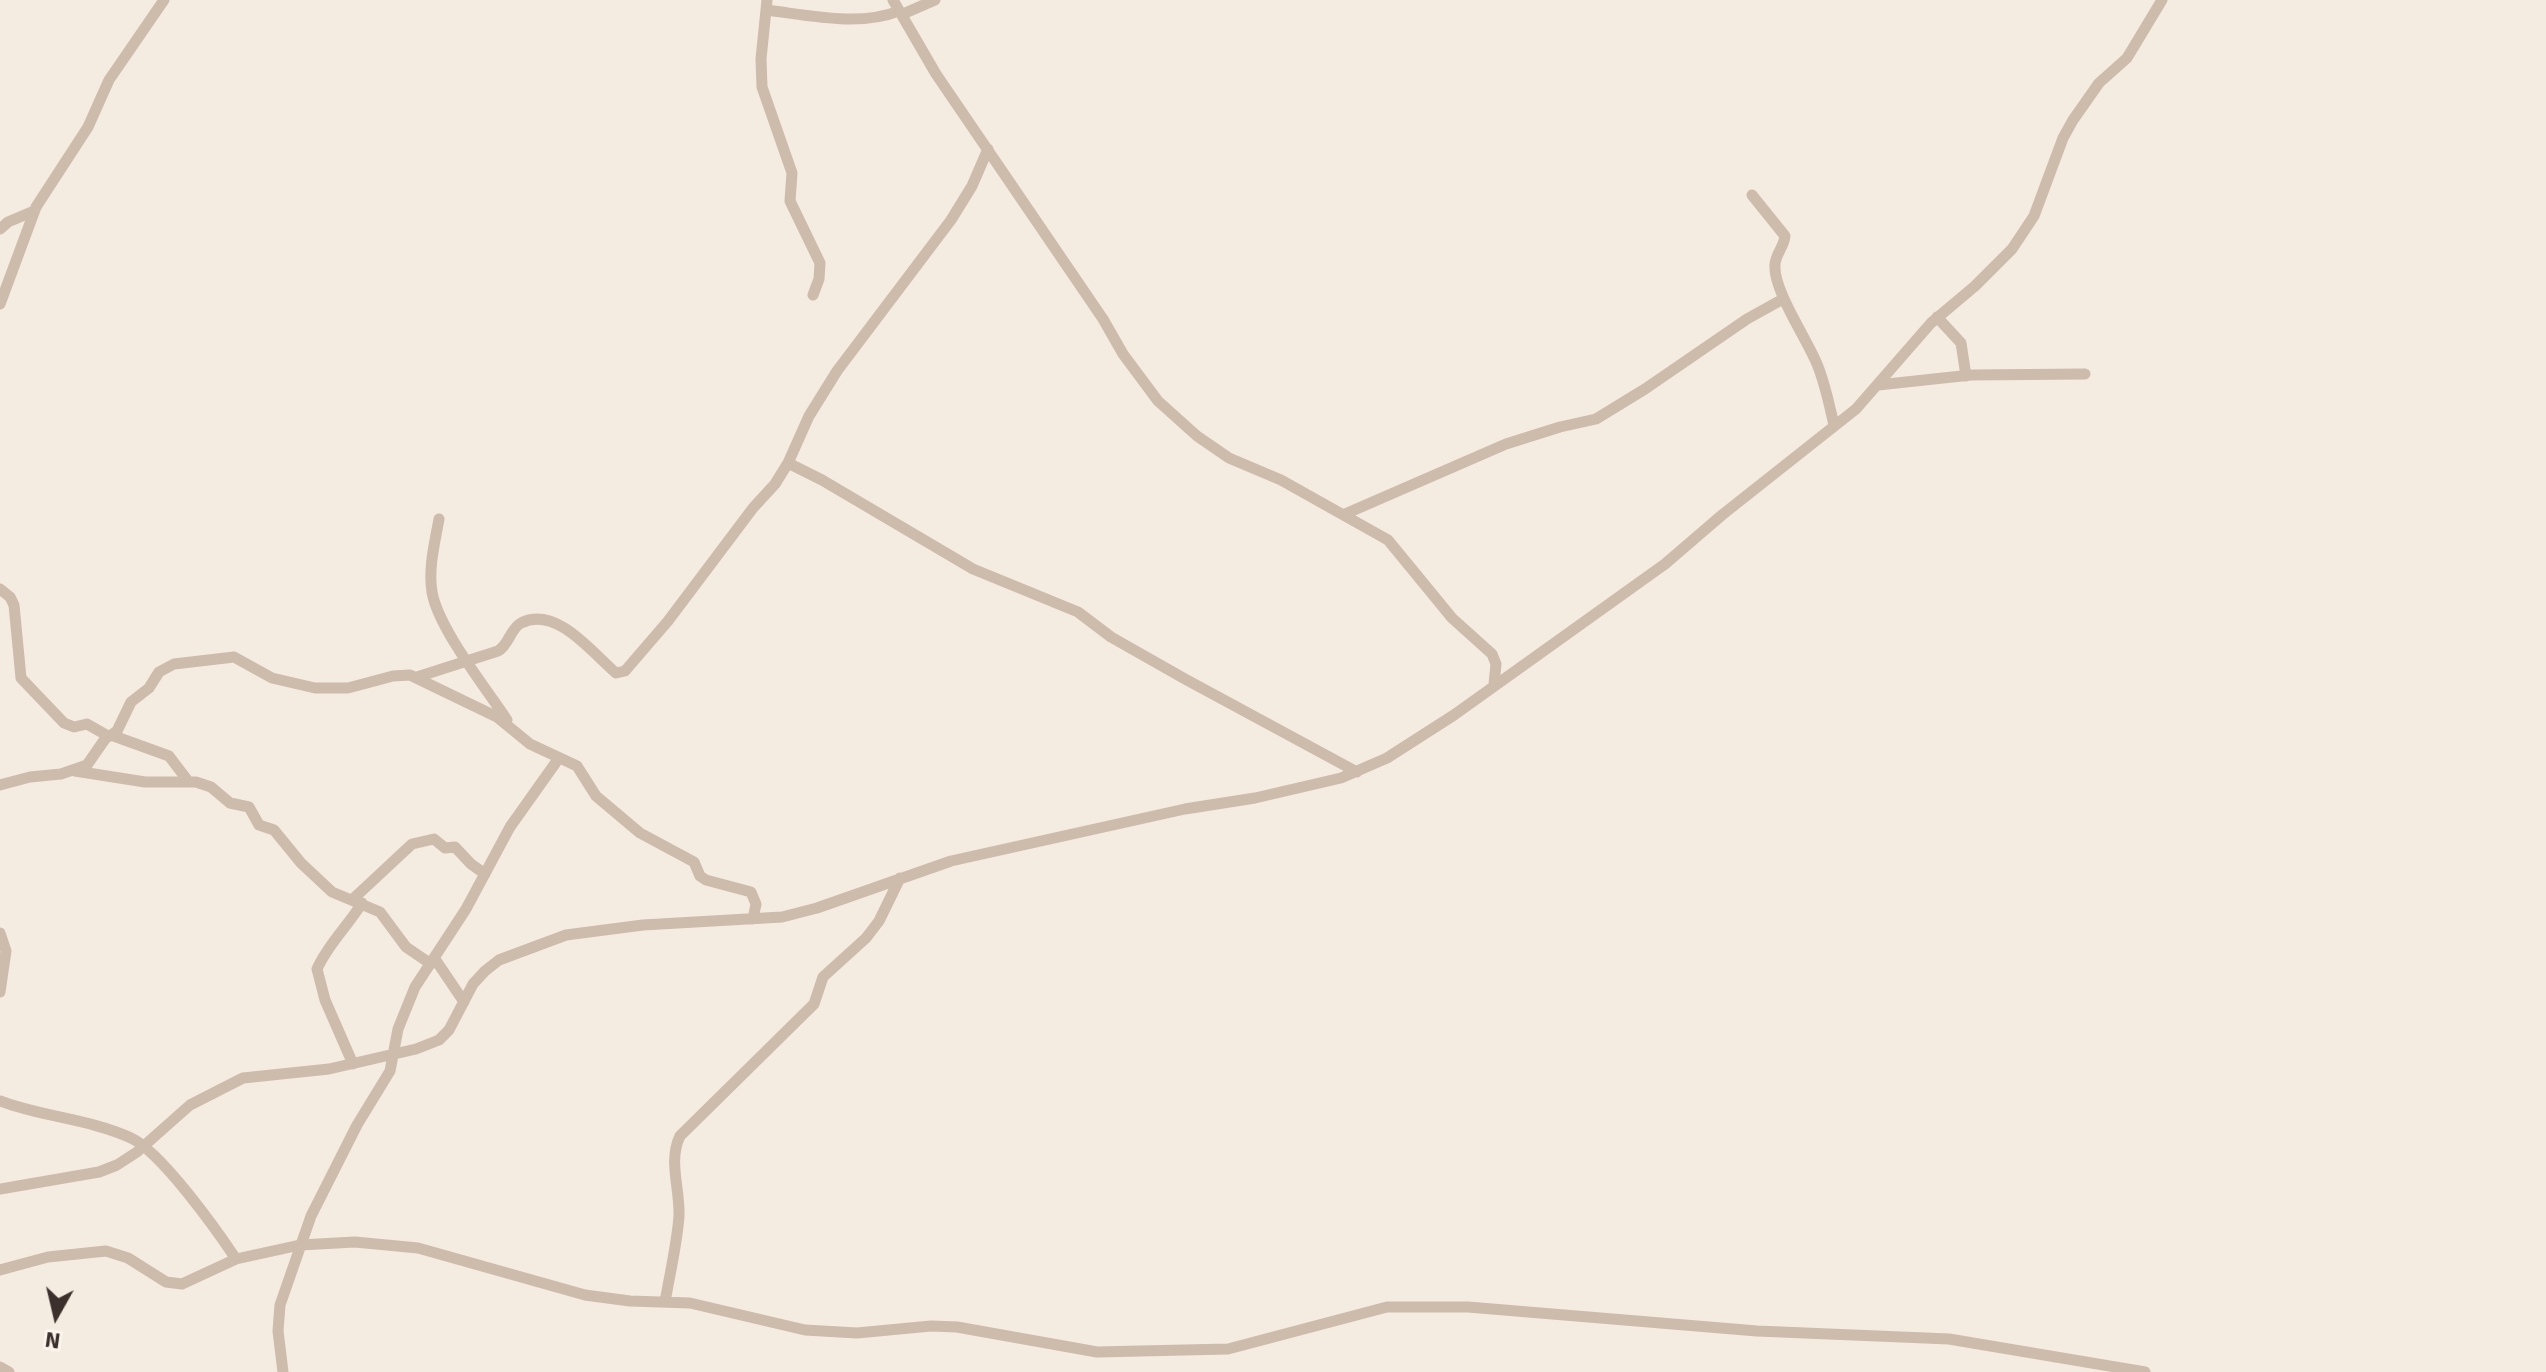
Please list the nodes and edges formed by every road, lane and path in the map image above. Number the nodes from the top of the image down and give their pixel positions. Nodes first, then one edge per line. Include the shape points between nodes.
1 (164, 0) edge
2 (935, 0) edge
3 (2162, 0) edge
4 (766, 5) edge
5 (898, 8) edge
6 (988, 149) junction
7 (1752, 195) dead end
8 (34, 211) junction
9 (0, 229) edge
10 (813, 295) dead end
11 (1783, 299) junction
12 (0, 304) edge
13 (1937, 317) junction
14 (2085, 374) dead end
15 (1966, 376) junction
16 (1878, 385) junction
17 (1834, 425) junction
18 (788, 463) junction
19 (1345, 514) junction
20 (439, 519) dead end
21 (0, 589) edge
22 (467, 659) junction
23 (417, 677) junction
24 (1494, 684) junction
25 (512, 728) junction
26 (110, 735) junction
27 (559, 758) junction
28 (74, 771) junction
29 (1357, 772) junction
30 (188, 781) junction
31 (0, 785) edge
32 (485, 874) junction
33 (900, 878) junction
34 (357, 901) junction
35 (753, 919) junction
36 (0, 933) edge
37 (433, 961) junction
38 (0, 992) edge
39 (464, 1002) junction
40 (394, 1055) junction
41 (353, 1064) junction
42 (0, 1101) edge
43 (144, 1145) junction
44 (0, 1189) edge
45 (300, 1245) junction
46 (236, 1259) junction
47 (0, 1270) edge
48 (665, 1302) junction
49 (0, 1367) edge
50 (9, 1372) edge
51 (283, 1372) edge
52 (2145, 1372) edge

1 - 8 street via 109,80 88,127
2 - 5 street
3 - 13 street via 2127,58 2099,83 2073,120 2023,234 2000,263
4 - 5 street via 857,19
4 - 10 street via 762,87 792,173 790,201 820,263
5 - 6 street
6 - 18 street via 951,220 837,371
6 - 19 street via 1123,354 1173,417 1229,458
7 - 11 street via 1785,236 1775,265
8 - 9 street
8 - 12 street
11 - 17 street via 1817,363
11 - 19 street via 1596,419 1530,435
13 - 15 street via 1961,343
13 - 16 street
14 - 15 street
15 - 16 street
16 - 17 street
17 - 24 street via 1665,564
18 - 22 street via 622,673 613,671 571,631 539,620 516,627 504,648
18 - 29 street via 973,569 1078,612 1111,637
19 - 24 street via 1388,540 1452,618 1492,654
20 - 22 street via 432,592 438,614
21 - 26 street via 14,605 21,678 64,723 87,724
22 - 23 street
22 - 25 street
23 - 25 street
23 - 26 street via 315,688 272,678 234,657 187,661 159,672
24 - 29 street via 1417,741
25 - 27 street
26 - 28 street via 87,765
26 - 30 street via 169,756
27 - 32 street via 510,827
27 - 35 street via 577,766 596,796 640,833 694,862 700,876 751,892 756,904
28 - 30 street via 145,782
28 - 31 street
29 - 33 street via 951,861
30 - 34 street via 249,807 259,825 274,830 324,885
32 - 34 street via 455,847 421,840
32 - 37 street
33 - 35 street via 817,908
33 - 48 street via 866,938 823,977 814,1004 680,1136 673,1155 680,1191 678,1225
34 - 37 street via 385,916 406,947
34 - 41 street via 317,969
35 - 39 street via 566,935 499,960 473,984
36 - 38 street via 6,951
37 - 39 street
37 - 40 street via 408,1003
39 - 40 street via 439,1040
40 - 41 street
40 - 45 street
41 - 43 street via 243,1078 190,1105
42 - 43 street via 108,1129
43 - 44 street via 99,1172
43 - 46 street
45 - 46 street
45 - 48 street via 355,1242 418,1248 569,1292
45 - 51 street via 280,1305
46 - 47 street via 182,1284 166,1282 121,1254 106,1251 48,1257
48 - 52 street via 805,1330 857,1333 957,1327 1118,1353 1228,1349 1387,1307 1505,1308 1757,1331 1949,1339
49 - 50 street

